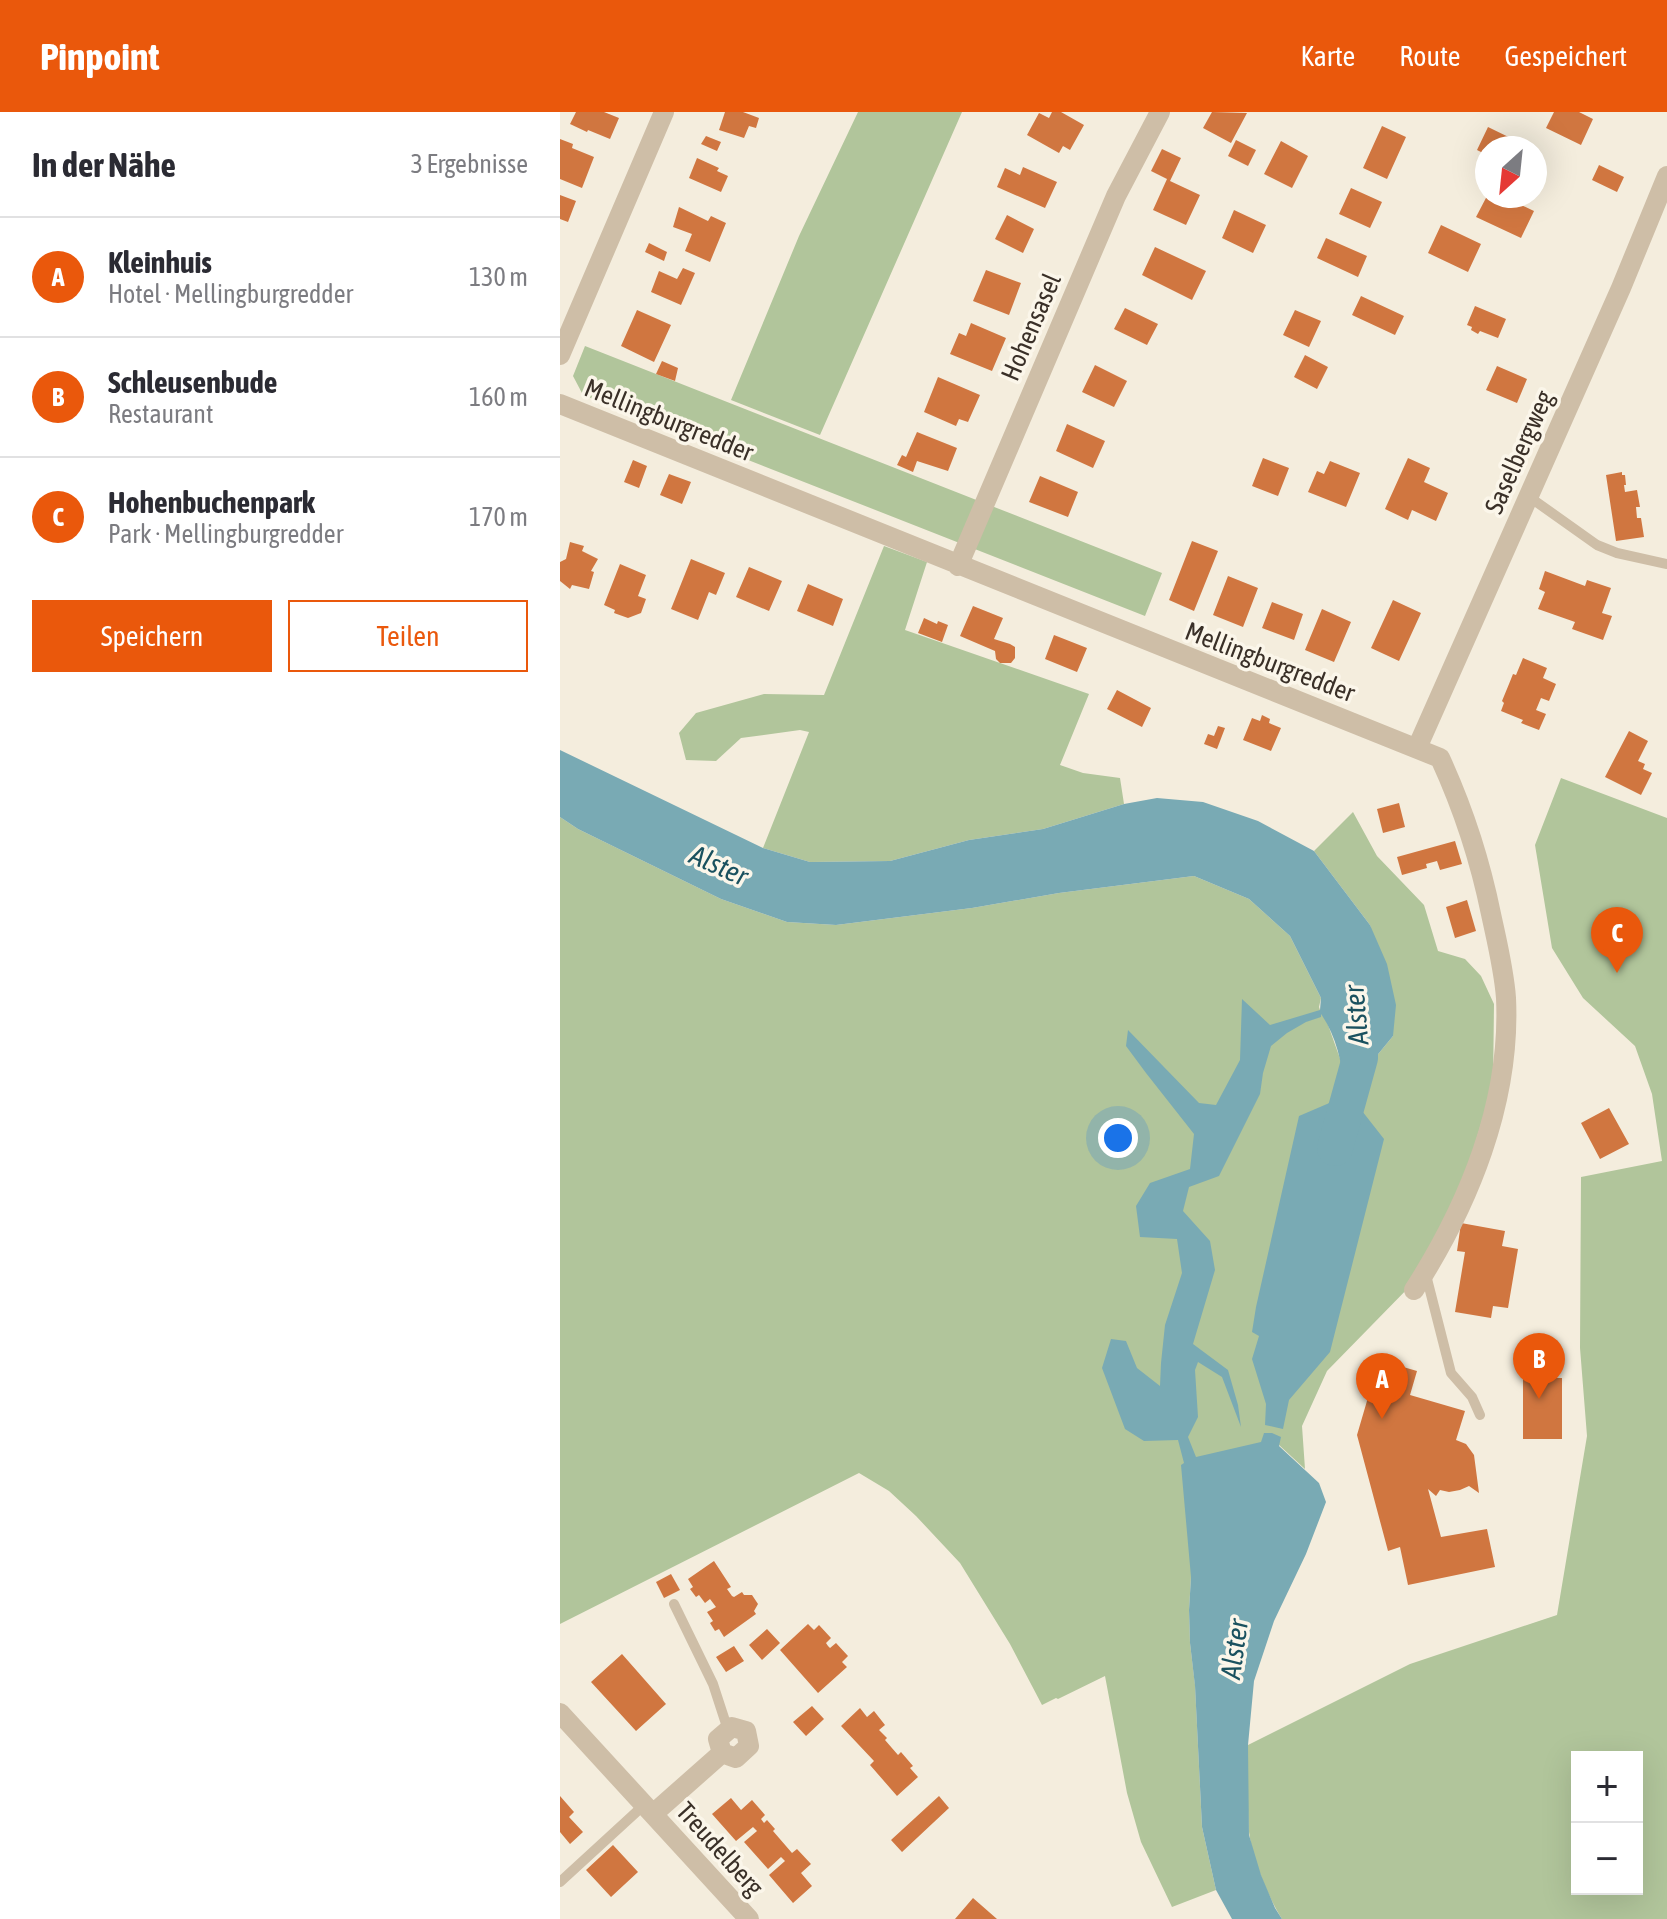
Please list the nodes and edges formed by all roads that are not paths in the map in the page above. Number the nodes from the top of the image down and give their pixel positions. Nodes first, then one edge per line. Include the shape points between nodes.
1 (664, 112) edge
2 (1160, 112) edge
3 (1667, 176) edge
4 (560, 355) edge
5 (560, 404) edge
6 (1528, 496) junction
7 (1667, 564) edge
8 (958, 566) junction
9 (1417, 748) junction
10 (1420, 1282) joint
11 (1480, 1415) dead end
12 (674, 1604) dead end
13 (560, 1713) edge
14 (728, 1730) joint
15 (649, 1809) junction
16 (560, 1882) edge
17 (749, 1919) edge

1 - 4 street
2 - 8 street, Hohensasel via 1116,196
3 - 6 street, Saselbergweg
5 - 8 street, Mellingburgredder
6 - 7 lane via 1597,545
6 - 9 street, Saselbergweg
8 - 9 street, Mellingburgredder
9 - 10 street, Mellingburgredder via 1440,758 1468,826 1486,887 1506,999 1495,1109 1471,1183
10 - 11 lane via 1451,1373
12 - 14 lane via 713,1684
13 - 15 street, Treudelberg
14 - 15 street, Treudelberg via 746,1731 749,1746 736,1758 722,1753
15 - 16 lane
15 - 17 street, Treudelberg

